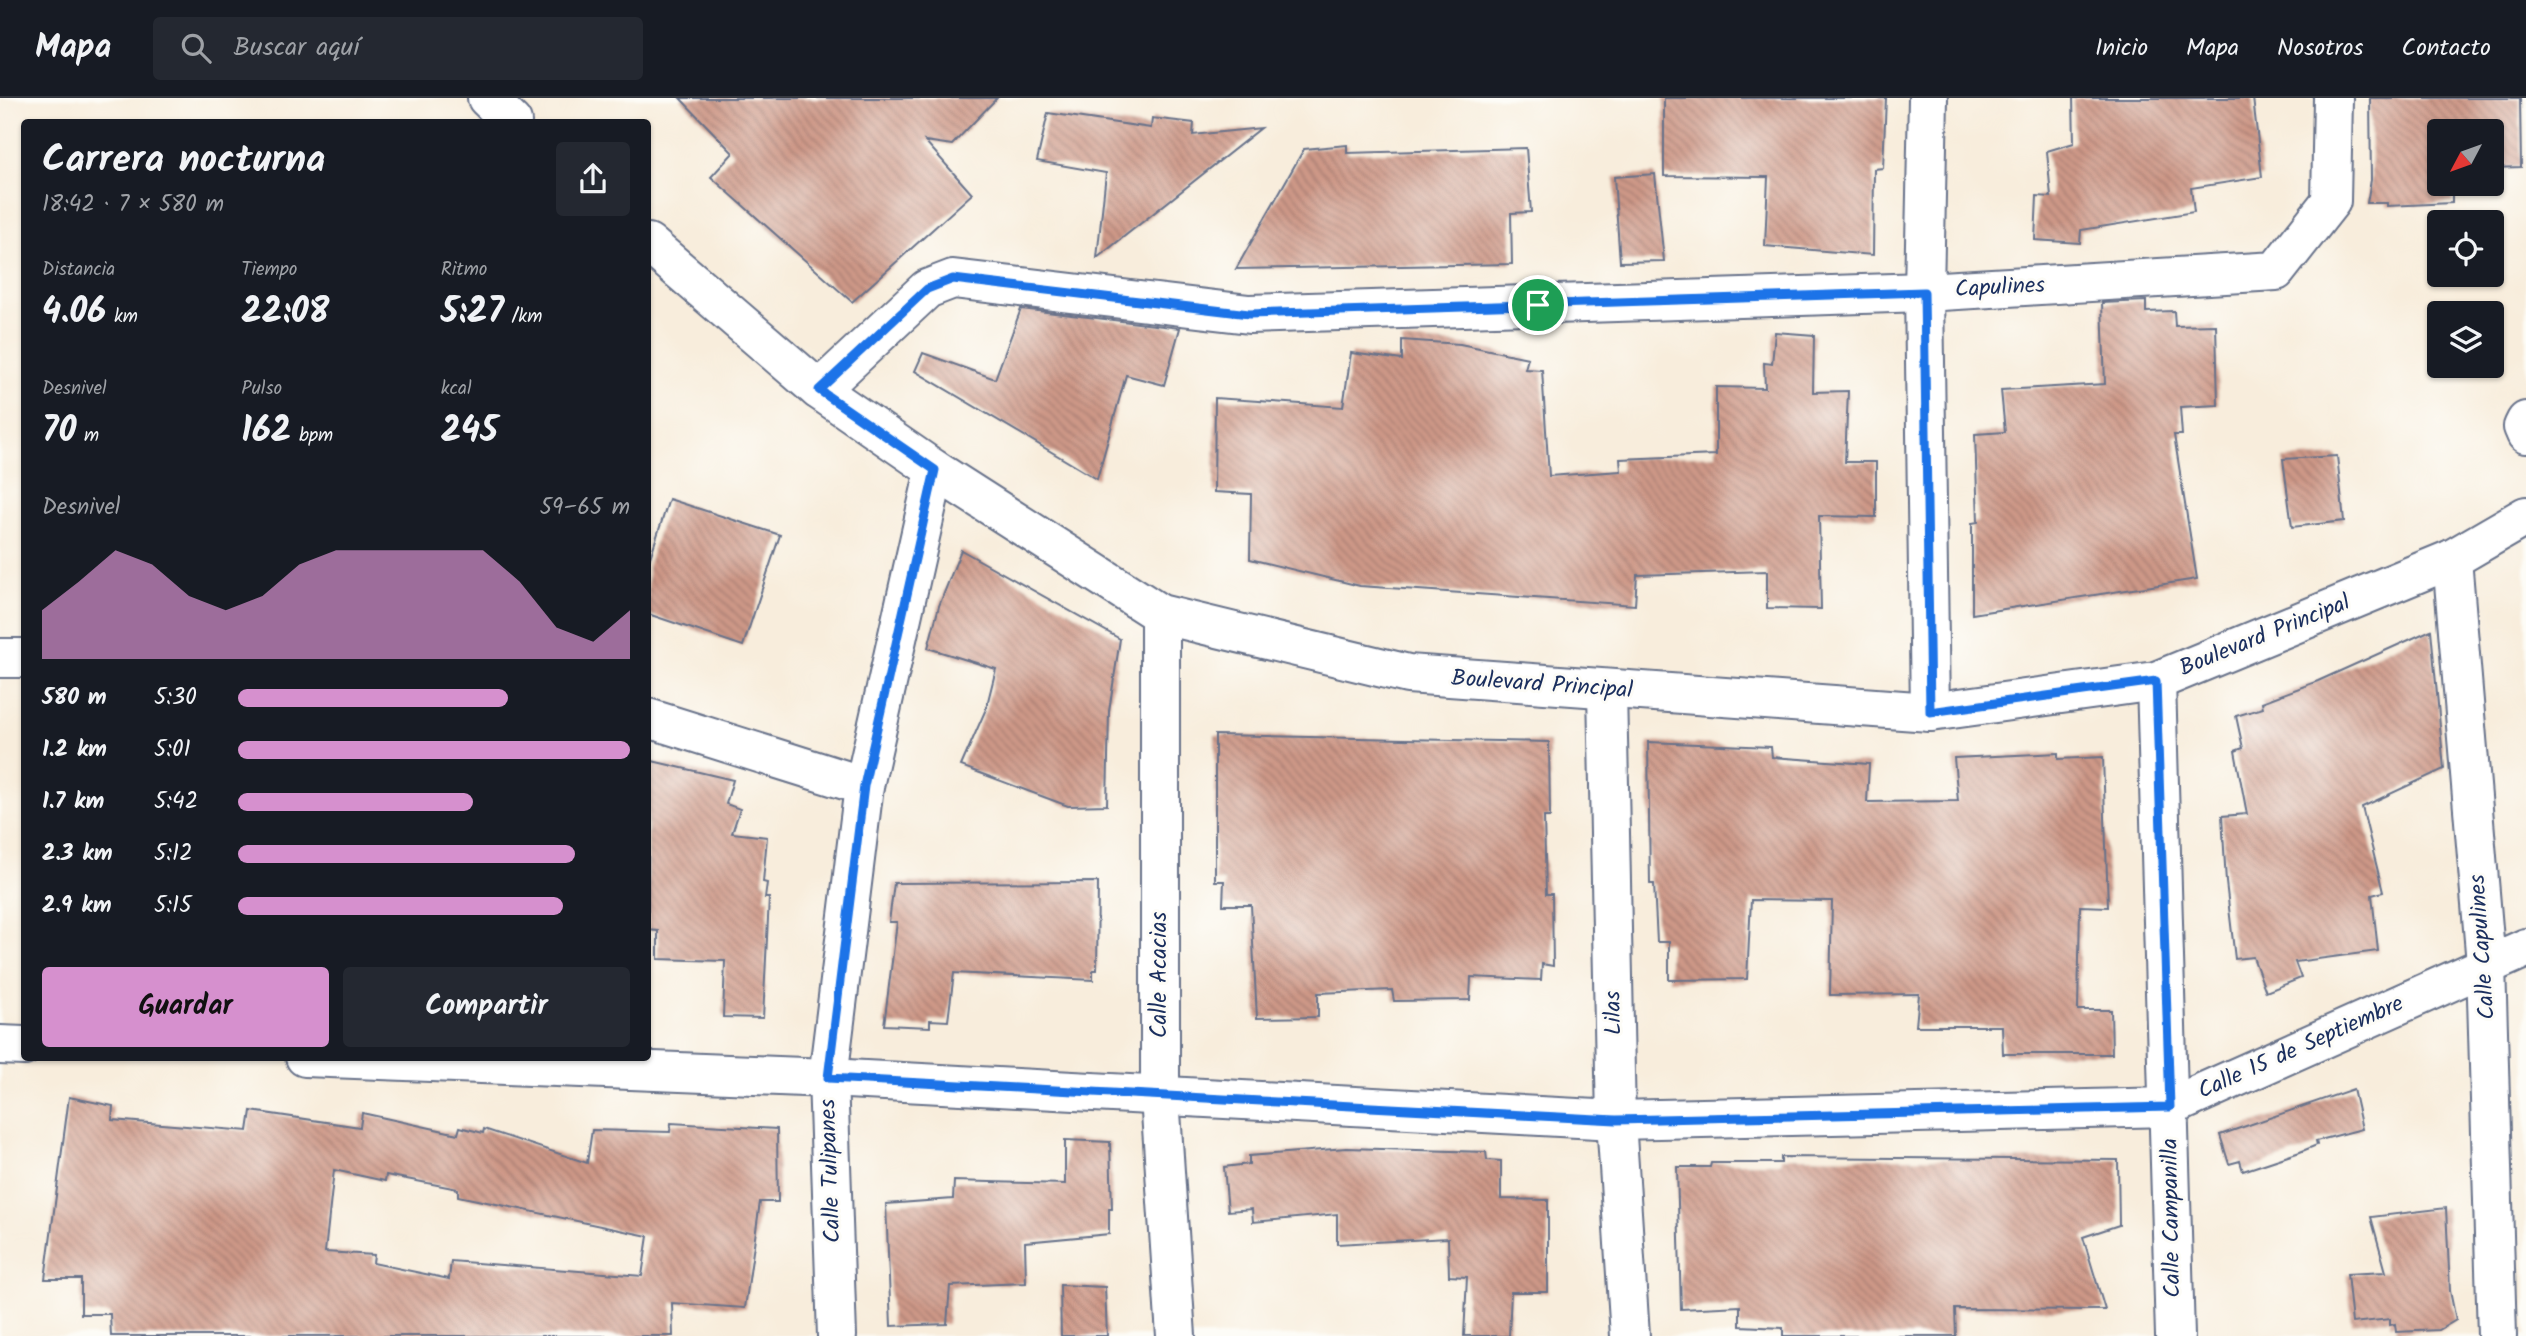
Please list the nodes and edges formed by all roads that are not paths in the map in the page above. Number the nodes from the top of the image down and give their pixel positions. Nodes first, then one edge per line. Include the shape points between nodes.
1 (487, 98) edge
2 (1928, 98) edge
3 (2333, 98) edge
4 (509, 119) edge
5 (651, 246) edge
6 (1924, 292) junction
7 (819, 390) junction
8 (2526, 421) edge
9 (2526, 434) edge
10 (935, 470) junction
11 (2526, 516) edge
12 (2452, 559) junction
13 (1160, 614) junction
14 (0, 658) edge
15 (21, 658) edge
16 (2156, 681) junction
17 (1607, 690) junction
18 (1930, 712) junction
19 (651, 719) edge
20 (864, 786) junction
21 (2526, 948) edge
22 (2486, 964) junction
23 (0, 1045) edge
24 (21, 1046) edge
25 (404, 1061) edge
26 (828, 1078) junction
27 (1160, 1097) junction
28 (2170, 1107) junction
29 (1616, 1120) junction
30 (837, 1336) edge
31 (1176, 1336) edge
32 (1630, 1336) edge
33 (2175, 1336) edge
34 (2497, 1336) edge

1 - 4 street
2 - 6 street
3 - 6 street, Capulines via 2331,201 2276,271
5 - 7 street, Boulevard Principal
6 - 7 street, Capulines via 1249,314 953,279 927,289
6 - 18 street
7 - 10 street, Boulevard Principal
8 - 9 street
10 - 13 street, Boulevard Principal
10 - 20 street, Calle Tulipanes
11 - 12 street, Boulevard Principal
12 - 16 street, Boulevard Principal
12 - 22 street, Calle Capulines
13 - 17 street, Boulevard Principal via 1408,674
13 - 27 street, Calle Acacias
14 - 15 street
16 - 18 street, Boulevard Principal
16 - 28 street, Calle Campanilla
17 - 18 street, Boulevard Principal
17 - 29 street, Lilas
19 - 20 street
20 - 26 street, Calle Tulipanes
21 - 22 street, Calle 15 de Septiembre
22 - 28 street, Calle 15 de Septiembre
22 - 34 street, Calle Capulines
23 - 24 street
25 - 26 street, Calle 15 de Septiembre
26 - 27 street, Calle 15 de Septiembre
26 - 30 street, Calle Tulipanes
27 - 29 street, Calle 15 de Septiembre
27 - 31 street, Calle Acacias
28 - 29 street, Calle 15 de Septiembre
28 - 33 street, Calle Campanilla
29 - 32 street, Lilas

